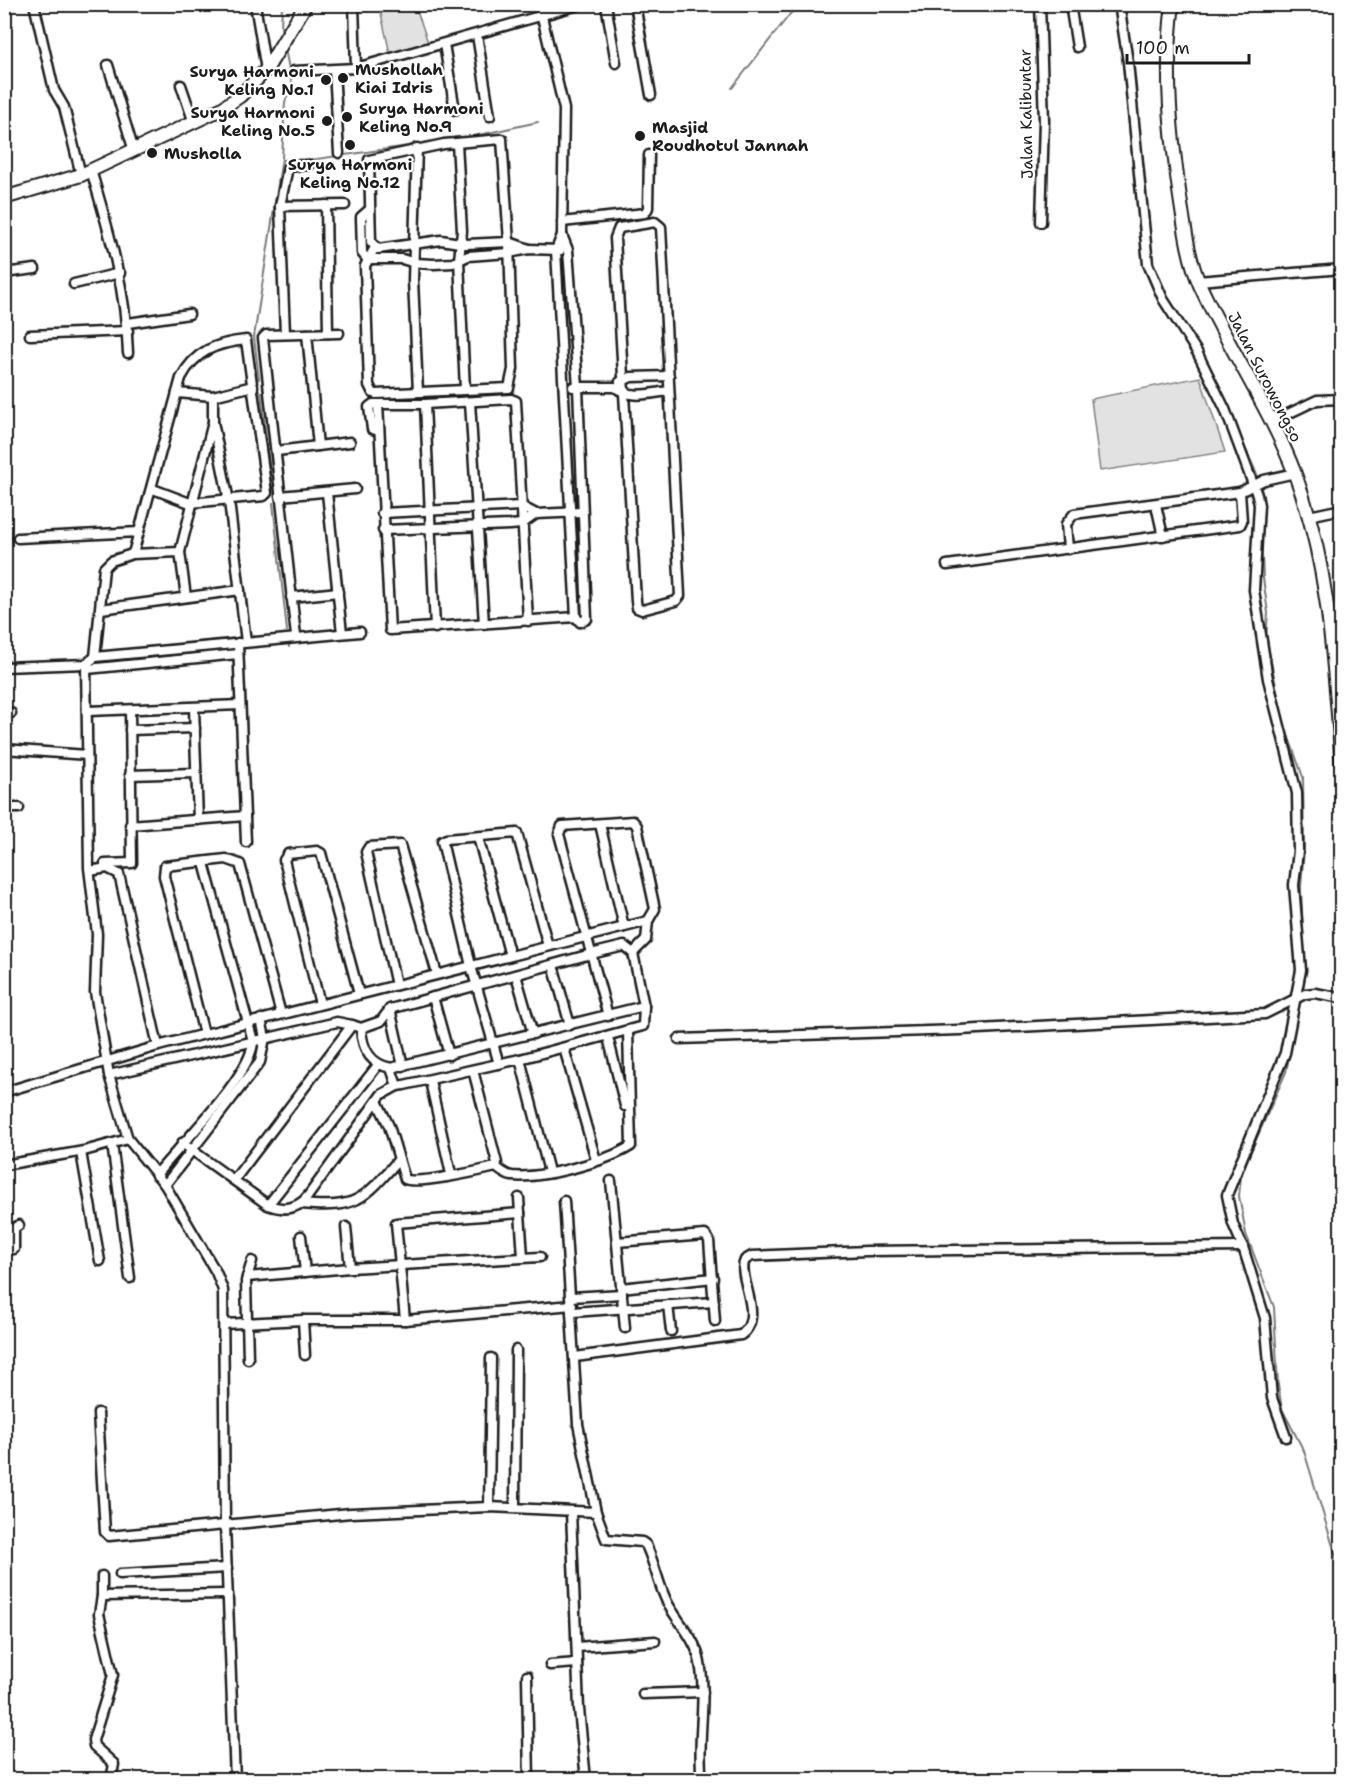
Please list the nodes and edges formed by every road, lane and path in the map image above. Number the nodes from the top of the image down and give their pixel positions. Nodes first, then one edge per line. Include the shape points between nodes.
1 (34, 4) edge
2 (255, 4) edge
3 (306, 4) edge
4 (354, 4) edge
5 (539, 4) edge
6 (582, 4) edge
7 (606, 4) edge
8 (635, 4) edge
9 (1040, 4) edge
10 (1070, 4) edge
11 (1119, 4) edge
12 (1173, 4) edge
13 (542, 15) junction
14 (477, 35) junction
15 (444, 44) junction
16 (1077, 47) dead end
17 (616, 63) dead end
18 (108, 65) dead end
19 (356, 68) junction
20 (266, 70) junction
21 (334, 70) junction
22 (294, 71) dead end
23 (181, 85) dead end
24 (651, 95) dead end
25 (455, 111) dead end
26 (490, 116) dead end
27 (194, 123) junction
28 (457, 144) junction
29 (133, 148) junction
30 (417, 148) junction
31 (339, 153) dead end
32 (649, 155) dead end
33 (309, 165) dead end
34 (86, 172) junction
35 (4, 198) edge
36 (326, 205) junction
37 (345, 205) dead end
38 (280, 206) junction
39 (369, 210) junction
40 (562, 222) junction
41 (1041, 222) dead end
42 (562, 235) junction
43 (416, 242) junction
44 (509, 242) junction
45 (461, 243) junction
46 (375, 247) junction
47 (529, 249) junction
48 (556, 250) junction
49 (568, 250) junction
50 (509, 254) junction
51 (368, 259) junction
52 (459, 260) junction
53 (415, 263) junction
54 (35, 269) dead end
55 (1341, 269) edge
56 (4, 273) edge
57 (120, 273) junction
58 (1198, 281) junction
59 (74, 284) dead end
60 (189, 314) dead end
61 (128, 327) junction
62 (328, 333) junction
63 (339, 333) dead end
64 (285, 334) junction
65 (307, 334) junction
66 (30, 335) dead end
67 (128, 353) dead end
68 (669, 376) junction
69 (623, 380) junction
70 (253, 386) junction
71 (564, 387) junction
72 (578, 387) junction
73 (615, 387) junction
74 (465, 390) junction
75 (669, 391) junction
76 (418, 392) junction
77 (177, 393) junction
78 (624, 394) junction
79 (213, 396) junction
80 (1341, 399) edge
81 (470, 402) junction
82 (425, 404) junction
83 (213, 422) junction
84 (1271, 422) junction
85 (350, 442) dead end
86 (318, 446) junction
87 (277, 451) junction
88 (1295, 473) junction
89 (1258, 482) junction
90 (153, 489) junction
91 (355, 489) dead end
92 (1240, 492) junction
93 (327, 493) junction
94 (280, 496) junction
95 (229, 501) junction
96 (190, 503) junction
97 (1156, 505) junction
98 (521, 506) junction
99 (476, 507) junction
100 (430, 509) junction
101 (1341, 509) edge
102 (570, 512) junction
103 (582, 512) junction
104 (382, 513) junction
105 (536, 514) junction
106 (1309, 516) junction
107 (522, 524) junction
108 (476, 527) junction
109 (430, 529) junction
110 (383, 530) junction
111 (139, 532) junction
112 (1163, 536) junction
113 (18, 538) dead end
114 (1068, 549) junction
115 (180, 552) junction
116 (132, 554) junction
117 (947, 565) dead end
118 (240, 590) junction
119 (338, 592) junction
120 (186, 597) junction
121 (291, 597) junction
122 (101, 609) junction
123 (576, 617) junction
124 (528, 621) junction
125 (484, 624) junction
126 (435, 627) junction
127 (360, 632) dead end
128 (342, 633) junction
129 (296, 636) junction
130 (242, 643) junction
131 (238, 654) junction
132 (95, 657) junction
133 (4, 667) edge
134 (86, 667) junction
135 (1338, 689) edge
136 (240, 705) junction
137 (194, 708) junction
138 (130, 710) junction
139 (87, 711) junction
140 (195, 728) junction
141 (130, 730) junction
142 (4, 749) edge
143 (87, 754) junction
144 (1341, 765) edge
145 (196, 773) junction
146 (130, 775) junction
147 (4, 808) edge
148 (19, 808) dead end
149 (245, 816) junction
150 (198, 820) junction
151 (600, 824) junction
152 (130, 825) junction
153 (478, 837) junction
154 (246, 842) dead end
155 (204, 863) junction
156 (89, 868) junction
157 (648, 921) junction
158 (624, 927) junction
159 (585, 937) junction
160 (548, 946) junction
161 (633, 953) junction
162 (591, 954) junction
163 (510, 956) junction
164 (553, 965) junction
165 (471, 966) junction
166 (437, 974) junction
167 (516, 975) junction
168 (396, 985) junction
169 (477, 985) junction
170 (359, 994) junction
171 (433, 997) junction
172 (1299, 997) junction
173 (1341, 998) edge
174 (320, 1004) junction
175 (644, 1006) junction
176 (390, 1009) junction
177 (281, 1014) junction
178 (608, 1016) junction
179 (261, 1019) junction
180 (247, 1023) junction
181 (352, 1025) junction
182 (570, 1025) junction
183 (362, 1028) junction
184 (628, 1031) junction
185 (204, 1034) junction
186 (533, 1034) junction
187 (608, 1037) junction
188 (265, 1038) junction
189 (679, 1039) dead end
190 (253, 1041) junction
191 (493, 1043) junction
192 (158, 1046) junction
193 (564, 1048) junction
194 (449, 1055) junction
195 (520, 1059) junction
196 (107, 1061) junction
197 (499, 1064) junction
198 (378, 1065) junction
199 (403, 1066) junction
200 (391, 1068) junction
201 (473, 1070) junction
202 (109, 1076) junction
203 (430, 1081) junction
204 (397, 1086) junction
205 (4, 1092) edge
206 (377, 1101) junction
207 (628, 1120) junction
208 (128, 1139) junction
209 (112, 1143) junction
210 (182, 1143) junction
211 (192, 1151) junction
212 (81, 1152) junction
213 (399, 1159) junction
214 (596, 1160) junction
215 (4, 1166) edge
216 (496, 1167) junction
217 (549, 1172) junction
218 (451, 1174) junction
219 (156, 1175) junction
220 (234, 1180) junction
221 (611, 1181) dead end
222 (165, 1185) junction
223 (519, 1198) dead end
224 (564, 1201) dead end
225 (301, 1204) junction
226 (268, 1205) junction
227 (520, 1213) junction
228 (19, 1225) dead end
229 (346, 1227) dead end
230 (301, 1236) dead end
231 (617, 1242) junction
232 (1240, 1248) junction
233 (4, 1250) edge
234 (523, 1257) junction
235 (540, 1257) dead end
236 (100, 1261) dead end
237 (252, 1261) dead end
238 (399, 1267) junction
239 (351, 1268) junction
240 (305, 1272) junction
241 (247, 1277) junction
242 (130, 1278) dead end
243 (713, 1278) junction
244 (621, 1291) junction
245 (714, 1302) junction
246 (572, 1305) junction
247 (668, 1305) junction
248 (623, 1308) junction
249 (303, 1320) junction
250 (405, 1320) junction
251 (249, 1321) junction
252 (716, 1321) dead end
253 (224, 1324) junction
254 (625, 1328) dead end
255 (671, 1331) dead end
256 (516, 1350) dead end
257 (305, 1355) dead end
258 (575, 1357) junction
259 (490, 1358) dead end
260 (248, 1359) dead end
261 (98, 1413) dead end
262 (1286, 1437) dead end
263 (489, 1507) junction
264 (515, 1508) junction
265 (571, 1512) junction
266 (596, 1512) junction
267 (225, 1525) junction
268 (227, 1568) junction
269 (120, 1574) dead end
270 (102, 1576) dead end
271 (228, 1594) junction
272 (102, 1596) junction
273 (655, 1641) dead end
274 (577, 1647) junction
275 (577, 1663) junction
276 (550, 1665) dead end
277 (527, 1676) dead end
278 (702, 1692) junction
279 (643, 1694) dead end
280 (111, 1779) edge
281 (235, 1779) edge
282 (529, 1779) edge
283 (586, 1779) edge
284 (702, 1779) edge

1 - 34 street via 54,91 64,107
2 - 20 street
3 - 20 street
4 - 19 street
5 - 13 street
6 - 13 street
7 - 17 street
8 - 24 street
9 - 41 street, Jalan Kalibuntar via 1044,121
10 - 16 street
11 - 89 street via 1148,264 1166,305 1197,352
12 - 58 street, Jalan Surowongso via 1169,81 1173,139 1185,230
13 - 14 street
13 - 40 street via 564,109
14 - 15 street
14 - 26 street
15 - 19 street
15 - 25 street
18 - 29 street
19 - 21 street
20 - 27 street via 240,96
21 - 22 street
21 - 31 street
23 - 27 street
27 - 29 street
28 - 30 street
28 - 44 street via 503,141
28 - 45 street
29 - 34 street
30 - 39 street via 369,160
30 - 43 street
32 - 40 street via 645,213
33 - 38 street via 288,166
34 - 35 street
34 - 57 street
36 - 37 street
36 - 38 street
36 - 62 street
38 - 64 street
39 - 46 street via 371,242
39 - 51 street via 361,217 362,253
40 - 42 street
42 - 48 street
42 - 49 street
43 - 45 street
43 - 46 street via 380,250
43 - 53 street
44 - 45 street
44 - 47 street
44 - 50 street
45 - 52 street
46 - 51 street
47 - 48 street
47 - 50 street
48 - 49 street
48 - 71 street
49 - 72 street
50 - 52 street
50 - 74 street via 511,385 506,389
51 - 53 street
51 - 76 street via 365,266 370,390 376,394
52 - 53 street via 447,264
52 - 74 street
53 - 76 street
54 - 56 street
55 - 58 street
57 - 59 street
57 - 61 street
58 - 84 street, Jalan Surowongso
60 - 61 street
61 - 66 street
61 - 67 street
62 - 63 street
62 - 65 street
64 - 65 street
64 - 87 street via 263,338
65 - 86 street
68 - 69 street
68 - 69 street via 661,227 655,222 616,229
68 - 75 street
69 - 73 street
69 - 78 street
70 - 77 street via 247,341 243,340 205,350 194,357
70 - 79 street
70 - 95 street via 267,493
71 - 72 street
71 - 102 street
72 - 73 street
72 - 103 street
73 - 78 street
74 - 76 street
75 - 78 street
75 - 78 street via 680,596 676,601 642,610 637,608 636,601
77 - 79 street
77 - 90 street
79 - 83 street
80 - 84 street via 1317,400
81 - 82 street
81 - 98 street via 516,401
81 - 99 street
82 - 100 street
82 - 104 street via 370,405 372,429 379,431
83 - 95 street
83 - 96 street
84 - 88 street, Jalan Surowongso
85 - 86 street
86 - 87 street
87 - 94 street
88 - 89 street
88 - 106 street, Jalan Surowongso
89 - 92 street
89 - 172 street via 1254,590 1268,679 1297,793 1294,885 1301,970
90 - 96 street
90 - 111 street
91 - 93 street
92 - 97 street
92 - 112 street via 1240,525
93 - 94 street
93 - 119 street
94 - 121 street
95 - 96 street
95 - 118 street
96 - 115 street
97 - 112 street
97 - 114 street via 1074,514 1066,524
98 - 99 street
98 - 105 street
98 - 107 street
99 - 100 street
99 - 108 street
100 - 104 street
100 - 109 street
101 - 106 street
102 - 103 street
102 - 105 street
102 - 123 street
103 - 123 street via 589,615 585,621
104 - 110 street
105 - 107 street
106 - 135 street, Jalan Surowongso via 1321,569
107 - 108 street
107 - 124 street
108 - 109 street
108 - 125 street
109 - 110 street
109 - 126 street
110 - 126 street via 390,630
111 - 113 street
111 - 116 street
112 - 114 street
114 - 117 street
115 - 116 street
115 - 120 street
116 - 122 street via 111,561 104,568
118 - 120 street
118 - 130 street
119 - 121 street
119 - 128 street
120 - 122 street
121 - 129 street
122 - 132 street
123 - 124 street
124 - 125 street
125 - 126 street
127 - 128 street
128 - 129 street
129 - 130 street
130 - 131 street
130 - 132 street
131 - 134 street
131 - 136 street
132 - 134 street
133 - 134 street
134 - 139 street
135 - 144 street, Jalan Surowongso
136 - 137 street
136 - 149 street
137 - 138 street
137 - 140 street
138 - 139 street
138 - 141 street
139 - 143 street
140 - 141 street
140 - 145 street
141 - 146 street
142 - 143 street
143 - 156 street
145 - 146 street
145 - 150 street
146 - 152 street
147 - 148 street
149 - 150 street
149 - 154 street
150 - 152 street
151 - 157 street via 633,821 637,826 654,901 654,914
151 - 158 street
151 - 159 street via 562,826 558,831
152 - 156 street via 132,863
153 - 160 street via 514,832 519,835
153 - 163 street
153 - 165 street via 446,838 441,843
155 - 177 street via 232,860 243,869
155 - 180 street
155 - 185 street via 165,866 163,872
156 - 192 street via 107,868 119,874
156 - 196 street via 97,934 95,992
157 - 158 street
157 - 161 street via 646,940
158 - 159 street
159 - 160 street
159 - 162 street
160 - 163 street
161 - 162 street via 624,946
161 - 175 street
162 - 164 street
162 - 178 street
163 - 165 street
164 - 167 street
164 - 182 street
165 - 166 street
165 - 169 street
166 - 168 street
166 - 168 street via 400,845 369,847 366,852
167 - 169 street
167 - 186 street
168 - 170 street
169 - 171 street
169 - 191 street
170 - 174 street
170 - 174 street via 321,853 288,854 284,860
171 - 176 street
171 - 194 street
172 - 173 street via 1315,993
172 - 189 street via 1265,1014
172 - 232 street via 1285,1053 1228,1190 1228,1208
174 - 177 street
175 - 178 street
175 - 184 street via 645,1025
176 - 183 street via 381,1021
176 - 199 street
177 - 179 street
178 - 182 street
179 - 180 street
179 - 188 street
180 - 185 street
180 - 190 street
181 - 183 street
181 - 188 street via 338,1022
181 - 220 street
182 - 186 street
183 - 198 street via 364,1046
184 - 187 street
184 - 207 street
185 - 192 street
186 - 191 street
187 - 193 street
187 - 207 street
188 - 190 street
188 - 211 street via 260,1062
190 - 202 street
190 - 210 street via 253,1051 238,1076
191 - 194 street
191 - 197 street
192 - 196 street
193 - 195 street
193 - 214 street
194 - 199 street
195 - 197 street
195 - 217 street
196 - 202 street
196 - 205 street
197 - 201 street
198 - 200 street
198 - 226 street
199 - 200 street
200 - 204 street
201 - 203 street
201 - 216 street
202 - 208 street
203 - 204 street
203 - 218 street
204 - 206 street
206 - 213 street
206 - 225 street
207 - 214 street via 631,1146
208 - 209 street
208 - 219 street
209 - 212 street
209 - 242 street
210 - 211 street
210 - 219 street
211 - 220 street
211 - 222 street
212 - 215 street
212 - 236 street
213 - 218 street via 408,1181
213 - 225 street via 361,1198 341,1206
214 - 217 street
216 - 217 street via 513,1176
216 - 218 street via 458,1176
219 - 222 street
220 - 226 street
221 - 231 street
222 - 253 street via 221,1282
223 - 227 street
224 - 246 street
225 - 226 street via 279,1209
227 - 234 street
227 - 238 street via 397,1222
228 - 233 street via 15,1228 14,1249
229 - 239 street
230 - 240 street
231 - 243 street via 702,1234 709,1240
231 - 244 street
232 - 258 street via 867,1251 752,1256 742,1267 750,1307 749,1324 741,1335
232 - 262 street via 1267,1326 1272,1398
234 - 235 street
234 - 238 street
237 - 241 street
238 - 239 street
238 - 250 street
239 - 240 street
240 - 241 street
241 - 251 street
243 - 244 street
243 - 245 street
244 - 246 street
244 - 248 street
245 - 247 street
245 - 252 street
246 - 248 street
246 - 250 street
246 - 258 street
247 - 248 street
247 - 255 street
248 - 254 street
249 - 250 street
249 - 251 street
249 - 257 street
251 - 253 street
251 - 260 street
253 - 267 street
256 - 264 street
258 - 266 street via 578,1424
259 - 263 street
261 - 267 street via 102,1512 107,1535
263 - 264 street
263 - 267 street via 351,1513
264 - 265 street
265 - 266 street
265 - 274 street
266 - 278 street via 606,1539 646,1545 663,1594 698,1655
267 - 268 street
268 - 269 street
268 - 271 street
270 - 272 street
271 - 272 street
271 - 281 street
272 - 280 street via 99,1614 113,1676 93,1740 94,1746 114,1764
273 - 274 street
274 - 275 street
275 - 276 street
275 - 283 street
277 - 282 street
278 - 279 street
278 - 284 street

